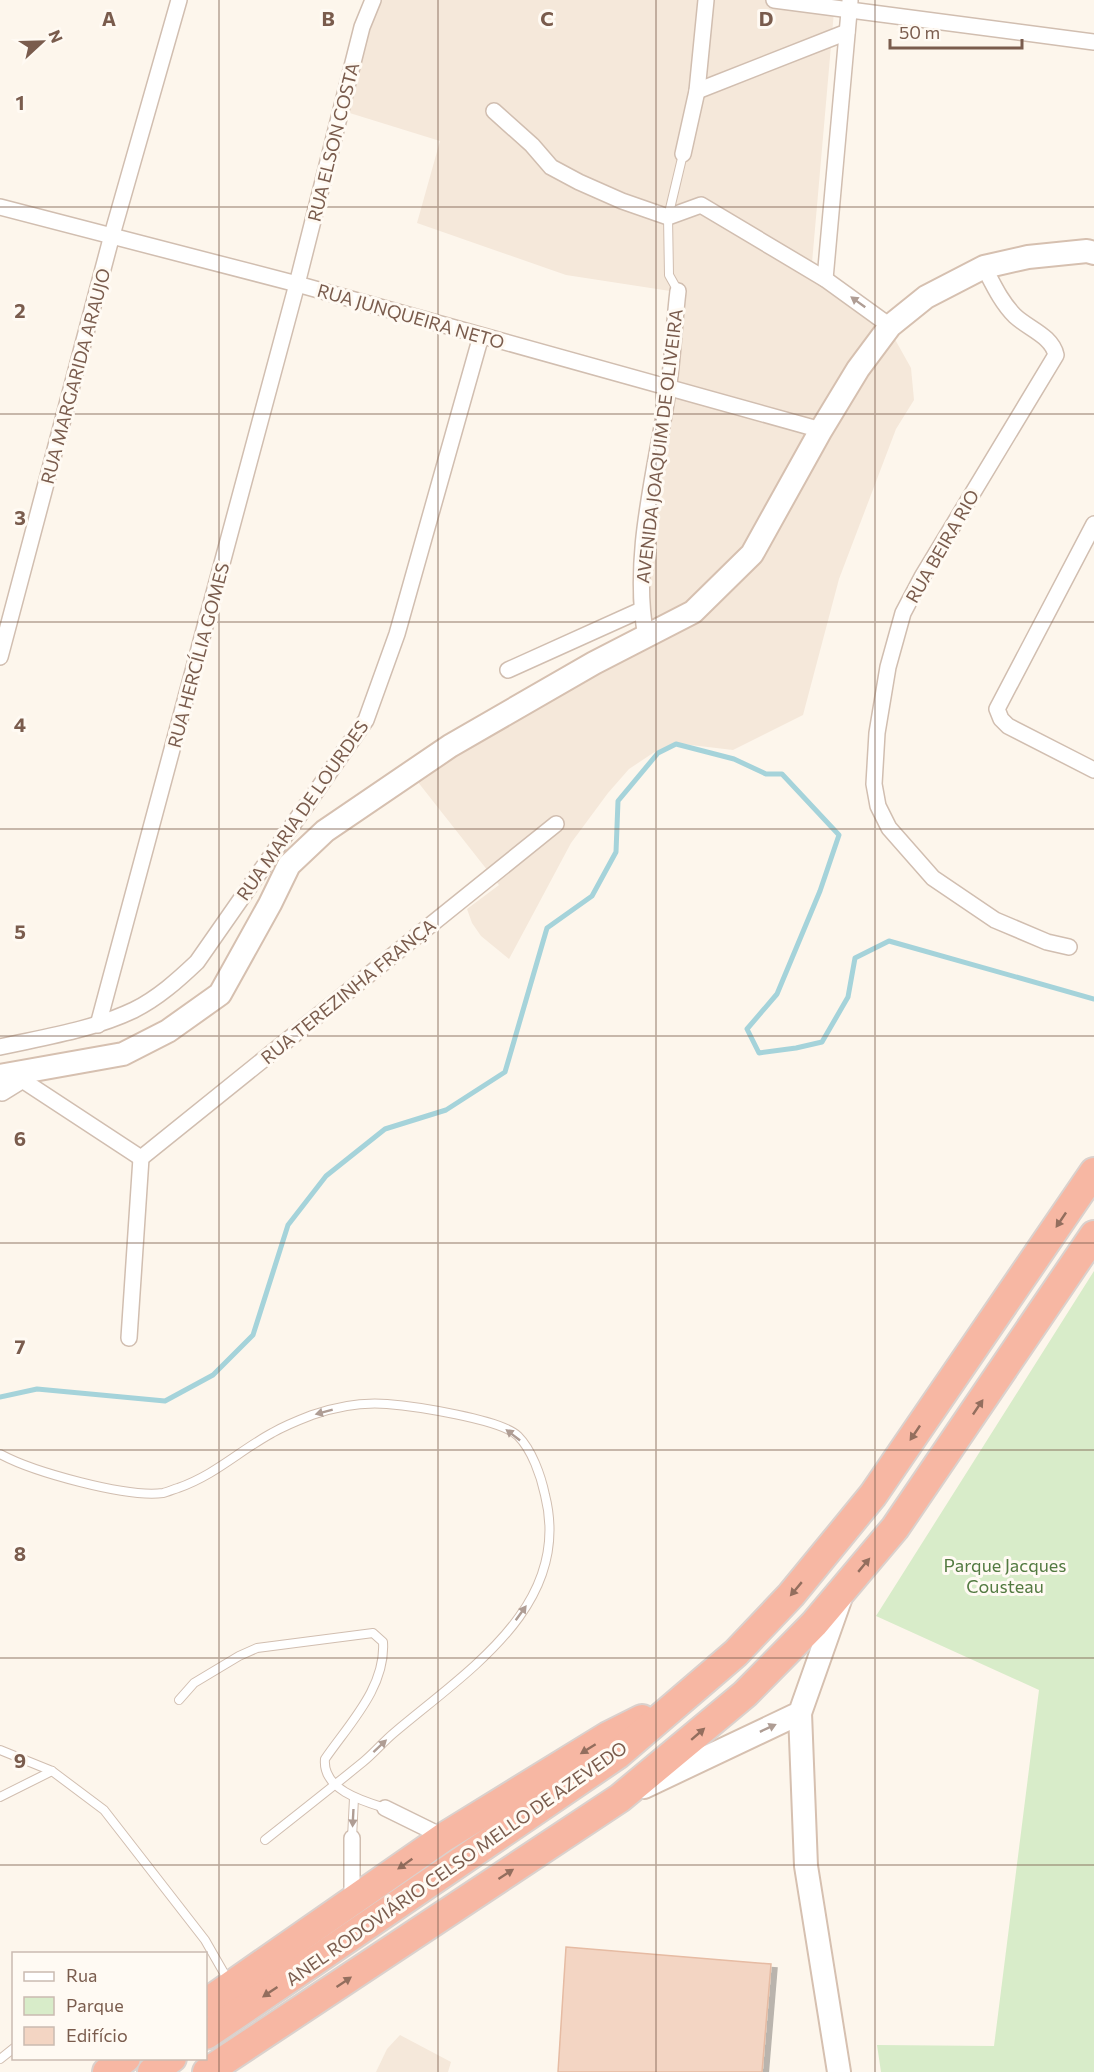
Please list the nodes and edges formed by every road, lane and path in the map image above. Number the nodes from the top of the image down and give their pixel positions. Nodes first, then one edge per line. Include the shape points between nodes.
1 (179, 0) edge
2 (373, 0) edge
3 (706, 0) edge
4 (774, 0) edge
5 (850, 5) edge
6 (847, 32) junction
7 (1094, 42) edge
8 (697, 91) junction
9 (494, 111) dead end
10 (683, 154) joint
11 (0, 207) edge
12 (668, 216) junction
13 (112, 235) junction
14 (1094, 253) edge
15 (984, 267) junction
16 (825, 279) junction
17 (297, 285) junction
18 (678, 291) joint
19 (890, 326) junction
20 (481, 336) junction
21 (669, 388) junction
22 (821, 430) junction
23 (1094, 524) edge
24 (641, 610) junction
25 (646, 637) junction
26 (0, 657) edge
27 (507, 670) dead end
28 (1094, 770) edge
29 (556, 824) dead end
30 (1069, 947) dead end
31 (98, 1025) junction
32 (0, 1047) edge
33 (6, 1080) edge
34 (141, 1158) junction
35 (1094, 1172) edge
36 (1094, 1235) edge
37 (129, 1338) dead end
38 (0, 1454) edge
39 (844, 1590) junction
40 (179, 1700) dead end
41 (677, 1702) junction
42 (800, 1713) junction
43 (0, 1750) edge
44 (52, 1771) junction
45 (335, 1783) junction
46 (0, 1797) edge
47 (354, 1798) junction
48 (620, 1798) junction
49 (385, 1808) joint
50 (444, 1837) junction
51 (352, 1838) joint
52 (265, 1840) dead end
53 (352, 1901) junction
54 (231, 1985) junction
55 (207, 2002) edge
56 (207, 2035) edge
57 (12, 2050) edge
58 (0, 2059) edge
59 (123, 2060) edge
60 (169, 2060) edge
61 (107, 2072) edge
62 (152, 2072) edge
63 (207, 2072) edge
64 (839, 2072) edge

1 - 13 street, RUA MARGARIDA ARAUJO
2 - 17 street, RUA ELSON COSTA via 362,27
3 - 8 street, AVENIDA JOAQUIM DE OLIVEIRA
4 - 5 street
5 - 6 street
5 - 7 street
6 - 8 street
6 - 16 street
8 - 10 street, AVENIDA JOAQUIM DE OLIVEIRA
9 - 12 street via 551,167 622,201
10 - 12 lane, AVENIDA JOAQUIM DE OLIVEIRA
11 - 13 street, RUA JUNQUEIRA NETO
12 - 16 street via 701,205
12 - 18 lane, AVENIDA JOAQUIM DE OLIVEIRA via 669,275
13 - 17 street, RUA JUNQUEIRA NETO
13 - 26 street, RUA MARGARIDA ARAUJO
14 - 15 street via 1028,257
15 - 19 street via 926,297
15 - 30 street, RUA BEIRA RIO via 1002,300 1050,342 1056,355 903,613 888,667 877,733 874,784 878,806 889,828 933,879 995,920
19 -> 16 street
17 - 20 street, RUA JUNQUEIRA NETO
17 - 31 street, RUA HERCÍLIA GOMES
18 - 21 street, AVENIDA JOAQUIM DE OLIVEIRA
19 - 22 street
20 - 21 street, RUA JUNQUEIRA NETO
20 - 31 street, RUA MARIA DE LOURDES via 397,634 366,720 197,962 169,988 136,1009
21 - 22 street, RUA JUNQUEIRA NETO
21 - 24 street, AVENIDA JOAQUIM DE OLIVEIRA via 640,571
22 - 25 street via 752,554 693,612
23 - 28 street via 997,710 1008,726
24 - 25 street, AVENIDA JOAQUIM DE OLIVEIRA
24 - 27 street, AVENIDA JOAQUIM DE OLIVEIRA
25 - 33 street via 450,746 325,831 289,865 220,994 168,1031 123,1053
29 - 34 street, RUA TEREZINHA FRANÇA
31 - 32 street, RUA MARIA DE LOURDES
33 - 34 street
34 - 37 street
35 -> 41 highway, ANEL RODOVIÁRIO CELSO MELLO DE AZEVEDO via 873,1495 736,1653
39 -> 36 highway, ANEL RODOVIÁRIO CELSO MELLO DE AZEVEDO via 895,1528
45 -> 38 lane via 459,1682 502,1640 530,1600 548,1561 551,1529 542,1486 518,1436 472,1418 385,1404 343,1407 311,1415 272,1433 220,1468 163,1493 117,1491
39 - 42 street
48 -> 39 highway, ANEL RODOVIÁRIO CELSO MELLO DE AZEVEDO via 745,1694
40 - 45 lane via 194,1683 257,1648 373,1633 384,1642 379,1678 325,1759 326,1774
41 -> 50 highway via 608,1736
41 -> 56 highway, ANEL RODOVIÁRIO CELSO MELLO DE AZEVEDO via 617,1755
48 -> 42 street
42 - 64 street via 806,1866
43 - 44 lane
44 - 46 lane
44 - 54 lane via 104,1810 205,1940
45 - 47 lane
45 - 52 lane
47 - 49 lane
47 -> 51 lane
63 -> 48 highway, ANEL RODOVIÁRIO CELSO MELLO DE AZEVEDO
49 - 50 street
50 -> 53 highway
51 - 53 street
53 - 54 highway
54 - 55 highway
57 - 58 lane
59 - 61 highway
60 - 62 highway

